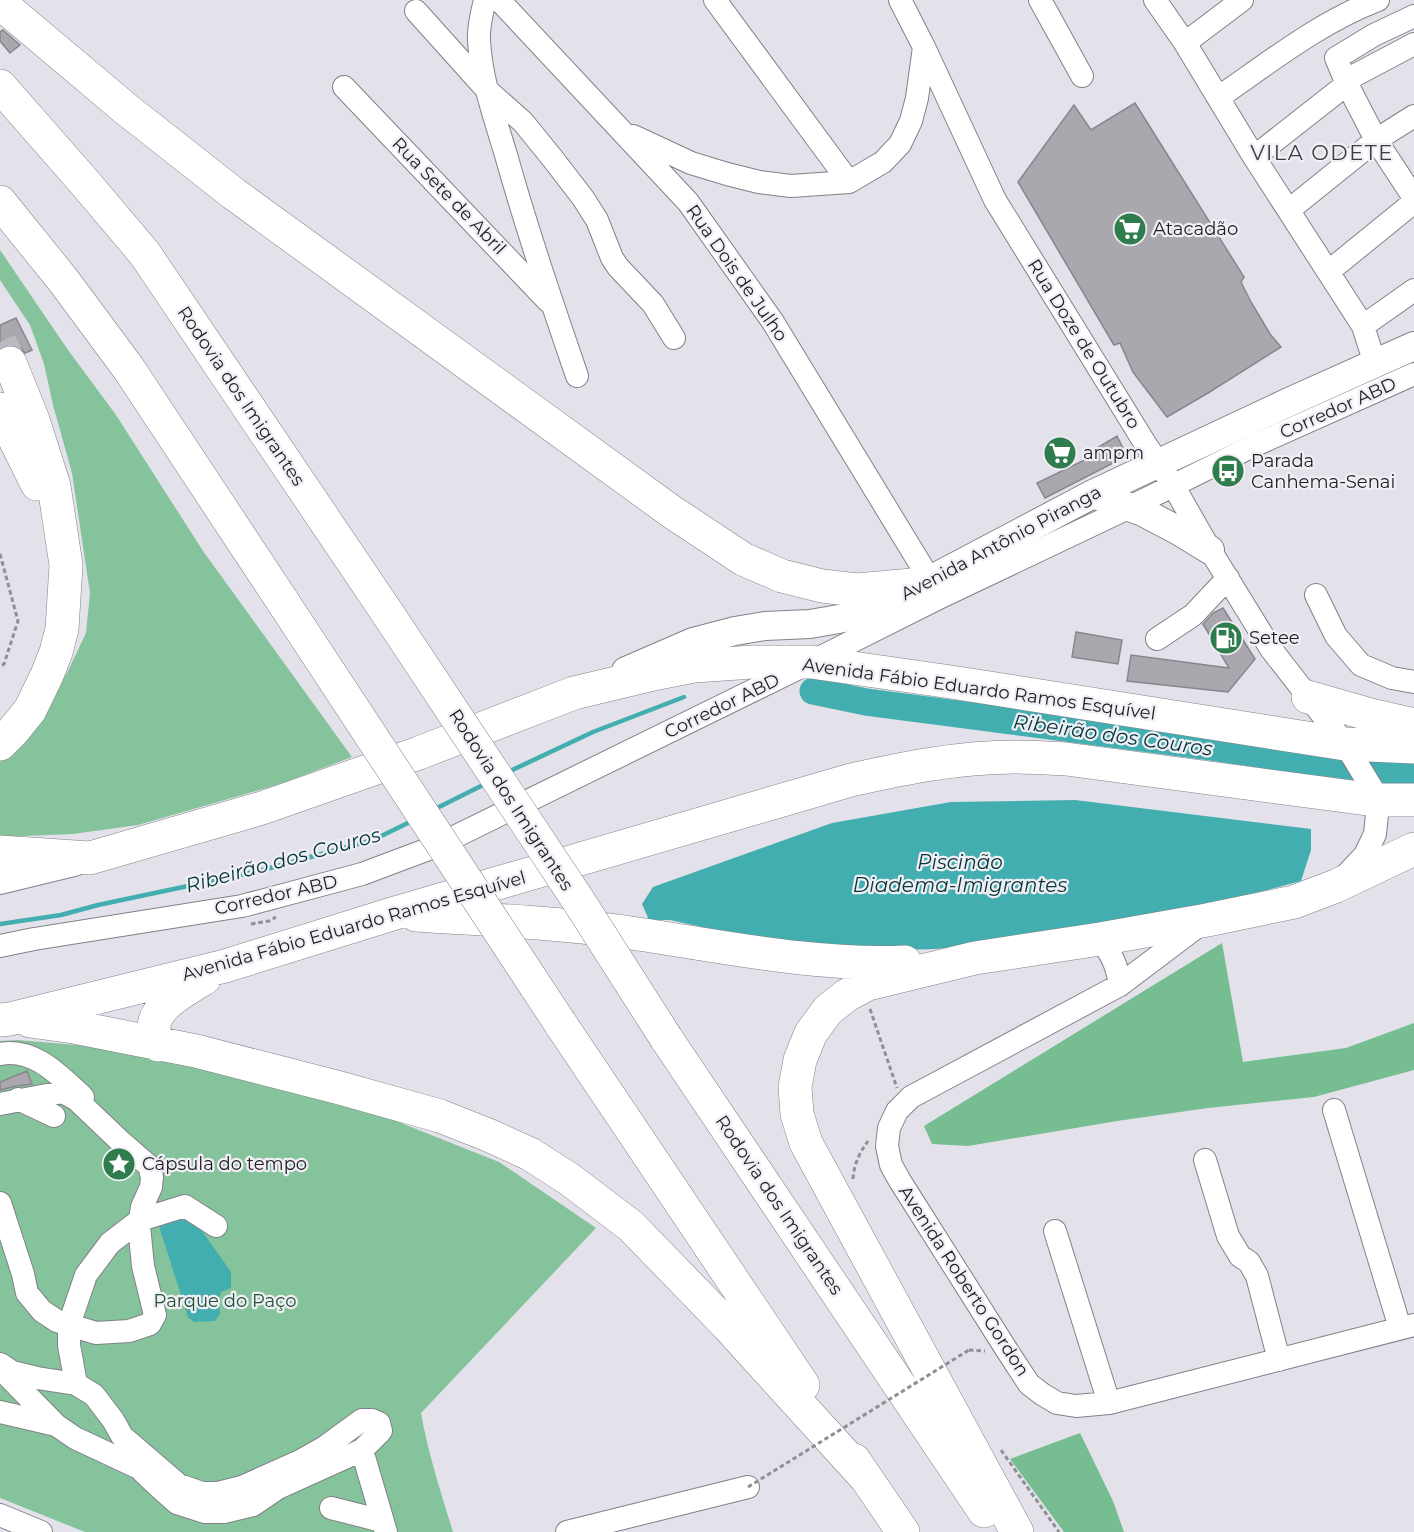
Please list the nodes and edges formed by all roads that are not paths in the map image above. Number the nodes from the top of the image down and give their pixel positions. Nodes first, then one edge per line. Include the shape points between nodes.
1 (485, 0) edge
2 (499, 0) edge
3 (716, 0) edge
4 (900, 0) edge
5 (1040, 0) edge
6 (1155, 0) edge
7 (1242, 0) edge
8 (1378, 0) edge
9 (0, 3) edge
10 (416, 11) dead end
11 (1414, 16) edge
12 (1185, 42) junction
13 (1414, 44) edge
14 (924, 47) junction
15 (1082, 76) dead end
16 (1347, 84) junction
17 (0, 86) edge
18 (344, 87) dead end
19 (487, 90) junction
20 (1220, 98) junction
21 (1414, 116) edge
22 (623, 132) junction
23 (1376, 140) junction
24 (1254, 157) junction
25 (849, 182) junction
26 (1414, 200) edge
27 (0, 202) edge
28 (1289, 210) junction
29 (1328, 272) junction
30 (1414, 290) edge
31 (553, 306) junction
32 (1363, 326) junction
33 (674, 338) dead end
34 (1414, 346) edge
35 (10, 363) tunnel mouth
36 (1375, 364) junction
37 (1414, 374) edge
38 (577, 376) dead end
39 (0, 409) edge
40 (1166, 474) junction
41 (1093, 494) junction
42 (1128, 508) junction
43 (60, 535) junction
44 (1210, 550) junction
45 (1228, 578) junction
46 (926, 582) junction
47 (1316, 595) dead end
48 (1157, 639) dead end
49 (811, 662) junction
50 (1414, 681) edge
51 (574, 693) junction
52 (1308, 697) junction
53 (1414, 725) edge
54 (0, 744) edge
55 (1414, 747) edge
56 (1347, 749) junction
57 (1374, 795) junction
58 (1414, 800) edge
59 (1414, 849) edge
60 (0, 852) edge
61 (90, 858) junction
62 (0, 880) edge
63 (1336, 886) junction
64 (392, 914) junction
65 (1207, 920) junction
66 (1100, 939) junction
67 (0, 946) edge
68 (975, 958) junction
69 (225, 966) junction
70 (1120, 985) junction
71 (5, 1019) edge
72 (158, 1045) junction
73 (0, 1054) edge
74 (0, 1063) edge
75 (63, 1092) junction
76 (9, 1102) edge
77 (1334, 1110) dead end
78 (54, 1116) dead end
79 (1204, 1160) dead end
80 (162, 1171) dead end
81 (0, 1203) edge
82 (140, 1220) junction
83 (216, 1226) dead end
84 (1055, 1231) dead end
85 (69, 1325) junction
86 (1407, 1327) edge
87 (1279, 1360) junction
88 (0, 1366) edge
89 (76, 1384) junction
90 (1109, 1403) junction
91 (0, 1412) edge
92 (56, 1425) junction
93 (122, 1436) junction
94 (85, 1443) junction
95 (362, 1450) junction
96 (866, 1478) junction
97 (748, 1488) road end
98 (331, 1508) dead end
99 (0, 1515) edge
100 (384, 1526) edge
101 (41, 1532) edge
102 (567, 1532) edge
103 (903, 1532) edge
104 (998, 1532) edge
105 (1017, 1532) edge

1 - 19 street via 479,38
2 - 22 street, Rua Dois de Julho
3 - 25 street
4 - 14 street, Rua Doze de Outubro
5 - 15 street
6 - 12 street
7 - 12 street
8 - 20 street via 1311,34
9 - 46 highway via 234,194 672,512 743,559 782,576 822,586 857,590
10 - 19 street
11 - 16 street via 1336,58
12 - 20 street
13 - 16 street via 1348,79
14 - 25 street via 914,109 900,144 883,162
14 - 40 street, Rua Doze de Outubro via 995,200
16 - 23 street
16 - 24 street
17 - 104 highway, Rodovia dos Imigrantes, bridge via 145,254
18 - 31 street, Rua Sete de Abril
19 - 31 street
19 - 33 street via 523,122 583,198 597,220 612,258 653,304
20 - 24 street
21 - 23 street
22 - 25 street via 691,163 759,182 791,186
22 - 46 street, Rua Dois de Julho via 688,202 773,322
23 - 26 street
23 - 28 street
24 - 28 street
26 - 29 street
27 - 96 highway, bridge via 129,369 560,1023
28 - 29 street
29 - 32 street
30 - 32 street
31 - 38 street
32 - 36 street
34 - 36 main road, Avenida Antônio Piranga
35 - 43 highway via 44,450 54,486
36 - 40 main road, Avenida Antônio Piranga via 1289,402
37 - 40 street, Corredor ABD via 1253,446
39 - 43 highway
40 - 41 main road, Avenida Antônio Piranga
40 - 42 street, Corredor ABD
40 - 44 street, Rua Doze de Outubro
41 - 42 main road
41 - 46 main road, Avenida Antônio Piranga
42 - 44 main road via 1143,512
42 - 49 street, Corredor ABD
43 - 54 highway via 66,565 57,652 30,710
44 - 45 street, Rua Doze de Outubro
45 - 48 street via 1193,615
45 - 52 street, Rua Doze de Outubro via 1271,649
46 - 51 main road, Avenida Antônio Piranga via 856,616 765,626 693,642
47 - 50 street via 1336,636 1361,665 1392,678
49 - 51 highway, Avenida Fábio Eduardo Ramos Esquível via 694,666
49 - 56 highway, Avenida Fábio Eduardo Ramos Esquível
49 - 67 street, Corredor ABD via 434,847 362,874 242,906
51 - 61 highway, Avenida Fábio Eduardo Ramos Esquível via 262,808
52 - 53 highway
52 - 56 street, Rua Doze de Outubro
55 - 56 highway, Avenida Fábio Eduardo Ramos Esquível
56 - 57 street, Rua Doze de Outubro
57 - 58 highway, Avenida Fábio Eduardo Ramos Esquível
57 - 63 street via 1375,834 1365,855
57 - 64 highway, Avenida Fábio Eduardo Ramos Esquível via 1066,759 965,759 851,780
59 - 63 highway
60 - 61 highway
61 - 62 main road, Avenida Fábio Eduardo Ramos Esquível
63 - 65 highway via 1294,902
64 - 68 highway via 580,926 827,960
64 - 69 highway, Avenida Fábio Eduardo Ramos Esquível
65 - 66 highway
65 - 70 street, Avenida Roberto Gordon
66 - 68 highway
66 - 70 street via 1116,964
68 - 105 highway via 868,984 847,994 828,1010 811,1033 795,1087 797,1114 806,1143
69 - 71 highway, Avenida Fábio Eduardo Ramos Esquível
69 - 72 highway via 184,990 162,1009 155,1021
70 - 90 street, Avenida Roberto Gordon via 911,1097 897,1111 889,1128 888,1146 891,1165 900,1182 1029,1384 1057,1403
71 - 72 highway via 74,1027
72 - 96 highway via 268,1069 440,1116 530,1154 631,1226
73 - 80 street via 36,1058 56,1072
74 - 75 street via 10,1058 21,1060 45,1084
75 - 76 street
75 - 82 street via 77,1100 149,1166 151,1187
76 - 78 street
77 - 86 street
79 - 87 street via 1228,1236 1257,1276
81 - 85 street via 27,1293 42,1311
82 - 83 street via 185,1206
82 - 85 street via 110,1243 87,1275
82 - 85 street via 144,1266 155,1315 150,1324 129,1331 96,1333
84 - 90 street
85 - 89 street
86 - 87 street, Avenida Roberto Gordon
87 - 90 street, Avenida Roberto Gordon
88 - 89 street via 28,1376
88 - 92 street
89 - 93 street via 94,1395
91 - 92 street
92 - 94 street
93 - 94 street
93 - 95 street via 179,1485 202,1493 242,1488 325,1448 362,1420 379,1423 381,1431
94 - 95 street via 139,1468 177,1503 205,1512 253,1505 278,1488
95 - 100 street
96 - 103 highway
97 - 102 street
98 - 100 street
99 - 101 street

